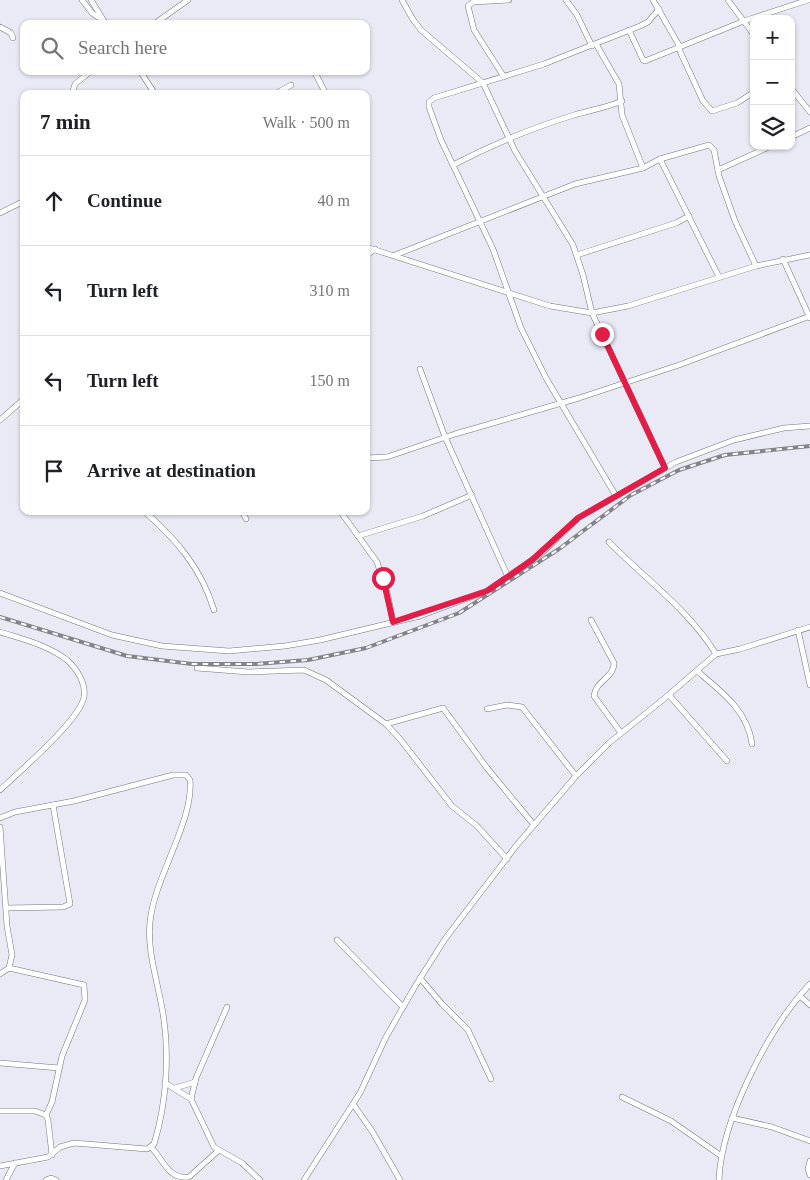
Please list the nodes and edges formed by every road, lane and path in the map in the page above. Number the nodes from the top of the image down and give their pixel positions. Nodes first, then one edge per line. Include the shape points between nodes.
1 (82, 0) edge
2 (91, 0) edge
3 (188, 0) edge
4 (402, 0) edge
5 (509, 0) edge
6 (566, 0) edge
7 (653, 0) edge
8 (728, 0) edge
9 (808, 0) edge
10 (492, 1) edge
11 (810, 4) edge
12 (659, 9) junction
13 (101, 20) edge
14 (103, 20) edge
15 (160, 20) edge
16 (744, 21) junction
17 (0, 27) edge
18 (629, 30) junction
19 (750, 30) edge
20 (13, 38) dead end
21 (594, 45) junction
22 (679, 47) junction
23 (86, 75) edge
24 (143, 75) edge
25 (316, 75) edge
26 (504, 77) junction
27 (483, 83) junction
28 (290, 85) dead end
29 (73, 90) edge
30 (152, 90) edge
31 (282, 90) edge
32 (324, 90) edge
33 (795, 93) edge
34 (750, 95) edge
35 (622, 101) junction
36 (810, 112) edge
37 (810, 128) edge
38 (795, 135) edge
39 (509, 139) junction
40 (762, 150) edge
41 (660, 159) junction
42 (453, 165) junction
43 (643, 168) junction
44 (718, 170) junction
45 (542, 197) junction
46 (20, 203) edge
47 (0, 213) edge
48 (689, 216) junction
49 (480, 222) junction
50 (370, 248) edge
51 (374, 249) junction
52 (370, 252) edge
53 (395, 255) junction
54 (577, 255) junction
55 (810, 255) edge
56 (783, 259) junction
57 (756, 266) junction
58 (719, 277) junction
59 (509, 293) junction
60 (592, 314) junction
61 (810, 317) edge
62 (420, 369) dead end
63 (625, 382) junction
64 (20, 402) edge
65 (561, 403) junction
66 (0, 420) edge
67 (810, 426) edge
68 (445, 437) junction
69 (370, 458) edge
70 (665, 468) junction
71 (472, 495) junction
72 (616, 496) junction
73 (148, 515) edge
74 (244, 515) edge
75 (343, 515) edge
76 (246, 518) dead end
77 (358, 536) junction
78 (609, 542) dead end
79 (508, 577) junction
80 (0, 593) edge
81 (214, 610) dead end
82 (591, 620) dead end
83 (393, 622) junction
84 (810, 627) edge
85 (798, 630) junction
86 (0, 632) edge
87 (716, 654) junction
88 (197, 668) dead end
89 (697, 671) junction
90 (810, 685) edge
91 (669, 695) junction
92 (486, 709) dead end
93 (386, 724) junction
94 (621, 733) junction
95 (752, 744) dead end
96 (727, 761) dead end
97 (576, 776) junction
98 (0, 790) edge
99 (53, 805) junction
100 (0, 818) edge
101 (534, 825) junction
102 (0, 828) edge
103 (507, 859) junction
104 (6, 908) junction
105 (337, 940) dead end
106 (9, 968) junction
107 (0, 974) edge
108 (420, 978) junction
109 (810, 984) edge
110 (800, 996) junction
111 (810, 1005) edge
112 (227, 1007) dead end
113 (403, 1007) junction
114 (0, 1063) edge
115 (59, 1068) junction
116 (491, 1079) dead end
117 (195, 1082) junction
118 (165, 1083) junction
119 (175, 1088) junction
120 (622, 1097) dead end
121 (192, 1099) junction
122 (353, 1104) junction
123 (0, 1111) edge
124 (46, 1115) junction
125 (732, 1118) junction
126 (810, 1140) edge
127 (151, 1147) junction
128 (218, 1151) junction
129 (52, 1155) junction
130 (720, 1155) junction
131 (810, 1161) edge
132 (15, 1163) junction
133 (0, 1166) edge
134 (810, 1174) edge
135 (6, 1180) edge
136 (46, 1180) edge
137 (56, 1180) edge
138 (260, 1180) edge
139 (304, 1180) edge
140 (400, 1180) edge
141 (719, 1180) edge
142 (807, 1180) edge

1 - 13 street
2 - 14 street
3 - 15 street
4 - 27 street via 421,30
5 - 10 street
6 - 21 street
7 - 12 street
8 - 16 street
9 - 11 street
9 - 16 street
10 - 26 street via 469,3 468,9 481,44
12 - 18 street via 648,22
12 - 22 street
16 - 19 street
16 - 22 street
17 - 20 street via 11,33
18 - 21 street
18 - 22 street via 644,61
21 - 26 street
21 - 35 street via 620,84
22 - 34 street via 703,102 712,111 737,103
23 - 29 street via 74,84
24 - 30 street
25 - 32 street
26 - 27 street
27 - 39 street
27 - 42 street via 429,102 434,123
28 - 31 street
33 - 36 street
35 - 39 street
35 - 43 street via 624,123
37 - 38 street
39 - 42 street
39 - 45 street
40 - 44 street
41 - 43 street
41 - 44 street via 709,144 714,150
41 - 48 street
42 - 49 street
43 - 45 street via 575,184
44 - 57 street via 743,242
45 - 49 street
45 - 54 street
46 - 47 street
48 - 54 street
48 - 58 street
49 - 53 street
49 - 59 street
50 - 51 street
51 - 52 street
51 - 53 street
53 - 59 street
54 - 60 street
55 - 56 street
56 - 57 street
56 - 61 street
57 - 58 street
58 - 60 street
59 - 60 street via 550,306
59 - 65 street via 521,328
60 - 63 street
61 - 63 street
62 - 68 street
63 - 65 street
63 - 70 street
64 - 66 street
65 - 68 street
65 - 72 street
67 - 70 street via 784,428 734,440
68 - 69 street via 387,457
68 - 71 street
70 - 72 street
71 - 77 street via 423,516
71 - 79 street
72 - 79 street via 571,523 543,552
73 - 81 street via 193,562
74 - 76 street
75 - 77 street
77 - 83 street via 377,562
78 - 87 street via 696,624
79 - 83 street via 487,591
80 - 83 street via 112,635 187,649 229,651 285,646
82 - 94 street via 614,664 612,672 596,688 594,696
84 - 85 street
85 - 87 street
85 - 90 street
86 - 98 street via 45,648 66,660 75,669 84,688 80,707 68,722
87 - 89 street
88 - 93 street via 309,672 326,680
89 - 91 street
89 - 95 street via 730,700 746,722
91 - 94 street
91 - 96 street
92 - 97 street via 507,705 522,708
93 - 101 street via 443,708
93 - 103 street via 452,806 477,826
94 - 97 street
97 - 101 street
99 - 100 street
99 - 104 street via 70,904 63,907
99 - 118 street via 173,775 186,775 190,780 185,812 150,921 153,967 164,1021
101 - 103 street
102 - 104 street
103 - 108 street
104 - 106 street via 12,955
105 - 113 street
106 - 107 street
106 - 115 street via 84,985 85,1000
108 - 113 street
108 - 116 street via 468,1030
109 - 110 street
110 - 111 street
110 - 125 street via 752,1071
112 - 117 street
113 - 122 street
114 - 115 street
115 - 124 street
117 - 119 street
117 - 121 street
118 - 119 street
118 - 127 street
119 - 121 street
120 - 130 street via 670,1121
121 - 128 street
122 - 139 street
122 - 140 street
123 - 124 street via 35,1111
124 - 129 street
125 - 126 street
125 - 130 street
127 - 128 street via 168,1170 183,1178 189,1177
127 - 129 street via 74,1143 60,1147
128 - 138 street via 242,1163
129 - 132 street
130 - 141 street
131 - 134 street
132 - 133 street
132 - 135 street
134 - 142 street
136 - 137 street

